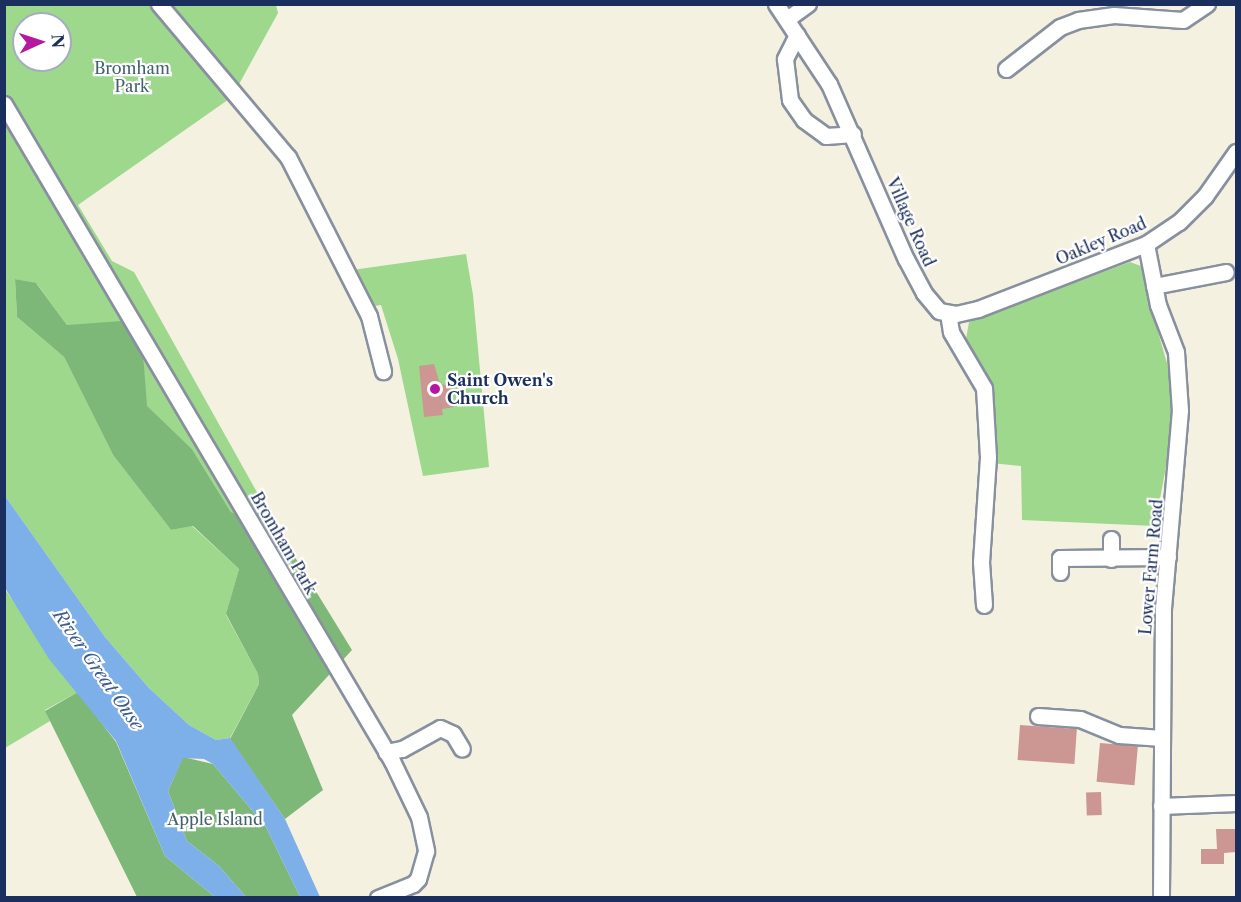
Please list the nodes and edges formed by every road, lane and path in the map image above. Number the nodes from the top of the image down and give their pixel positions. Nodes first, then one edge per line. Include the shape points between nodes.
1 (159, 4) edge
2 (776, 4) edge
3 (808, 4) edge
4 (1206, 4) edge
5 (787, 19) junction
6 (797, 35) junction
7 (1006, 69) dead end
8 (4, 104) edge
9 (853, 134) junction
10 (1236, 152) edge
11 (1146, 244) junction
12 (1226, 272) dead end
13 (1154, 286) junction
14 (948, 313) junction
15 (383, 371) dead end
16 (1111, 539) dead end
17 (1167, 557) junction
18 (1111, 559) junction
19 (1060, 572) dead end
20 (984, 605) dead end
21 (1038, 716) dead end
22 (1162, 738) junction
23 (462, 749) dead end
24 (386, 752) junction
25 (1236, 802) edge
26 (1161, 806) junction
27 (378, 897) edge
28 (1161, 897) edge

1 - 15 street via 288,157 369,316
2 - 5 street, Village Road
3 - 5 street
4 - 7 street via 1195,15 1177,21 1114,15 1078,20 1060,27
5 - 6 street, Village Road
6 - 9 street, Village Road via 829,84
6 - 9 street via 784,59 790,100 804,120 826,136
8 - 24 street, Bromham Park
9 - 14 street, Village Road via 924,293 939,310
10 - 11 street, Oakley Road via 1179,222
11 - 13 street, Lower Farm Road
11 - 14 street, Oakley Road via 978,309
12 - 13 street
13 - 17 street, Lower Farm Road via 1176,352 1179,380 1175,502
14 - 20 street via 951,332 984,388 988,457 981,562
16 - 18 street
17 - 18 street
17 - 22 street, Lower Farm Road
18 - 19 street via 1060,558
21 - 22 street via 1075,718 1119,735
22 - 26 street, Lower Farm Road
23 - 24 street via 453,734 440,728 402,749
24 - 27 street, Bromham Park via 419,817 426,851 413,884
25 - 26 street
26 - 28 street, Lower Farm Road

